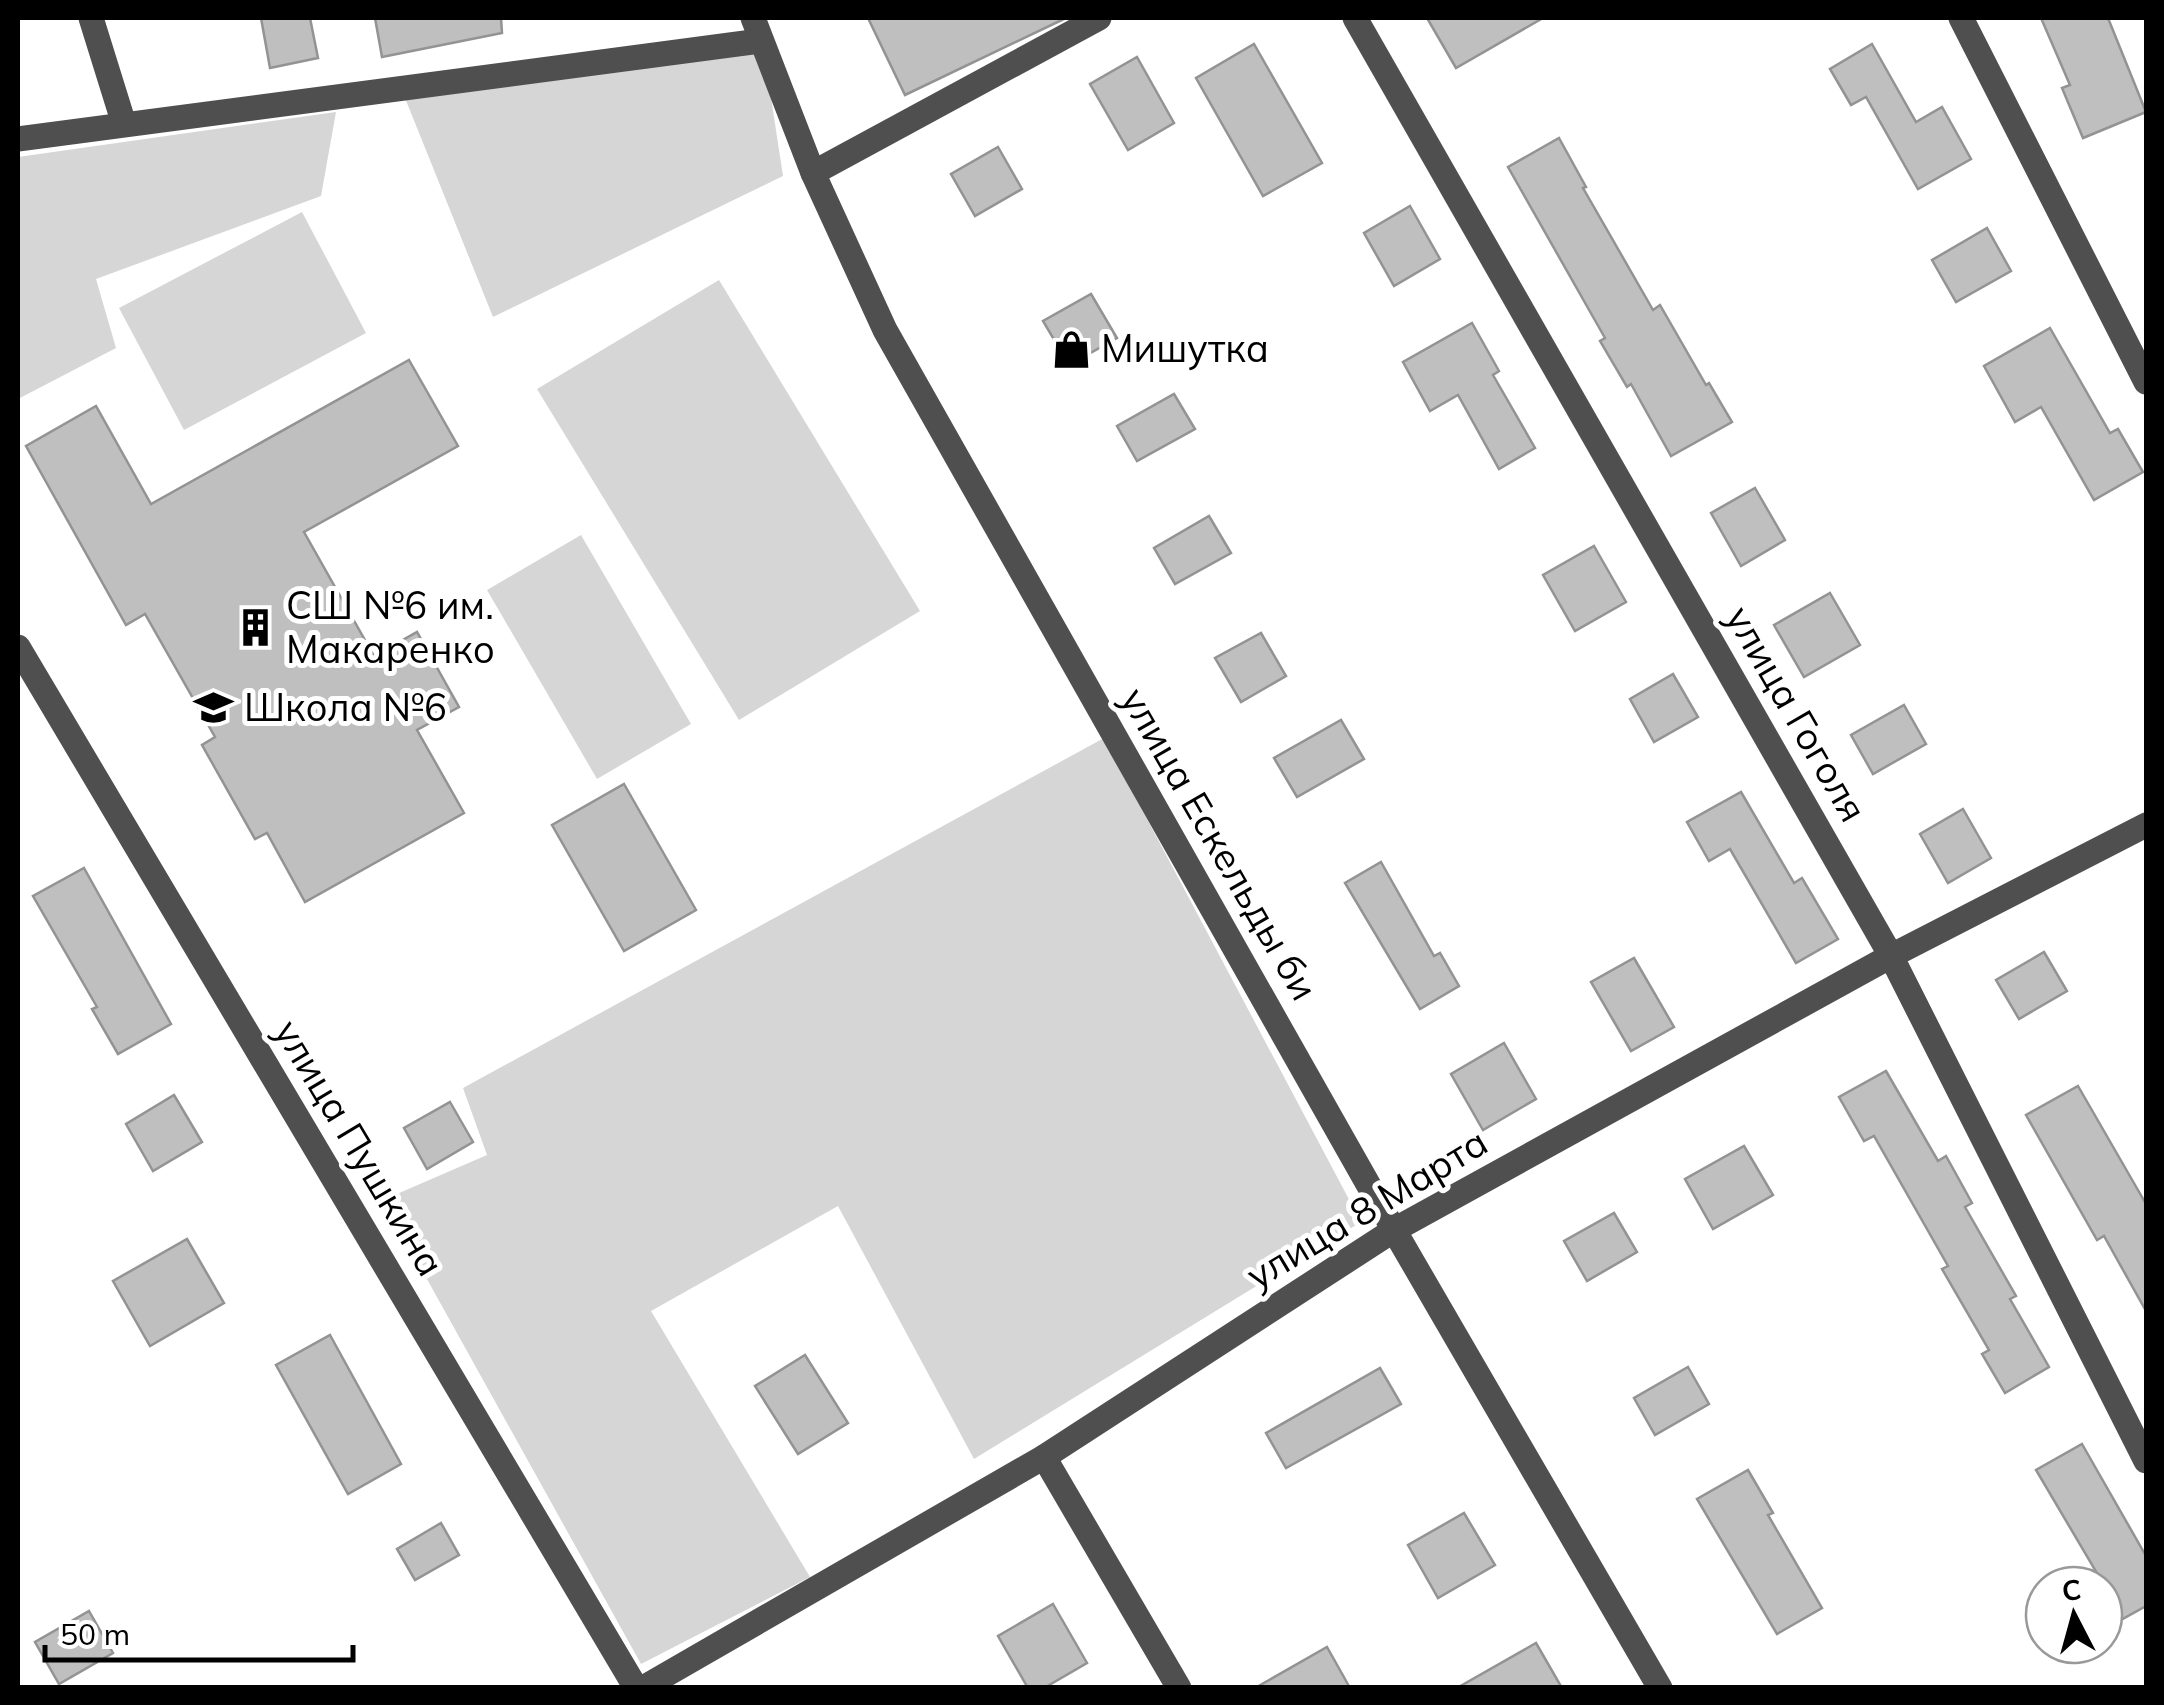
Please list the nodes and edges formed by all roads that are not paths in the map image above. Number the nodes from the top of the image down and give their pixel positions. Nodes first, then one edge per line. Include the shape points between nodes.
1 (91, 18) edge
2 (1098, 18) edge
3 (1356, 18) edge
4 (1961, 18) edge
5 (756, 29) edge
6 (124, 124) junction
7 (18, 138) edge
8 (813, 173) junction
9 (2146, 382) edge
10 (18, 647) edge
11 (2146, 825) edge
12 (1891, 956) junction
13 (1394, 1230) junction
14 (1044, 1457) junction
15 (2146, 1461) edge
16 (640, 1688) edge
17 (1178, 1688) edge
18 (1660, 1688) edge

1 - 6 street
2 - 8 street
3 - 12 street, улица Гоголя
4 - 9 street
5 - 6 street
5 - 8 street, улица Ескельды би
6 - 7 street
8 - 13 street, улица Ескельды би via 885,330
10 - 16 street, улица Пушкина
11 - 12 street, улица 8 Марта
12 - 13 street, улица 8 Марта
12 - 15 street, улица Гоголя
13 - 14 street, улица 8 Марта
13 - 18 street, улица Ескельды би
14 - 16 street, улица 8 Марта
14 - 17 street

